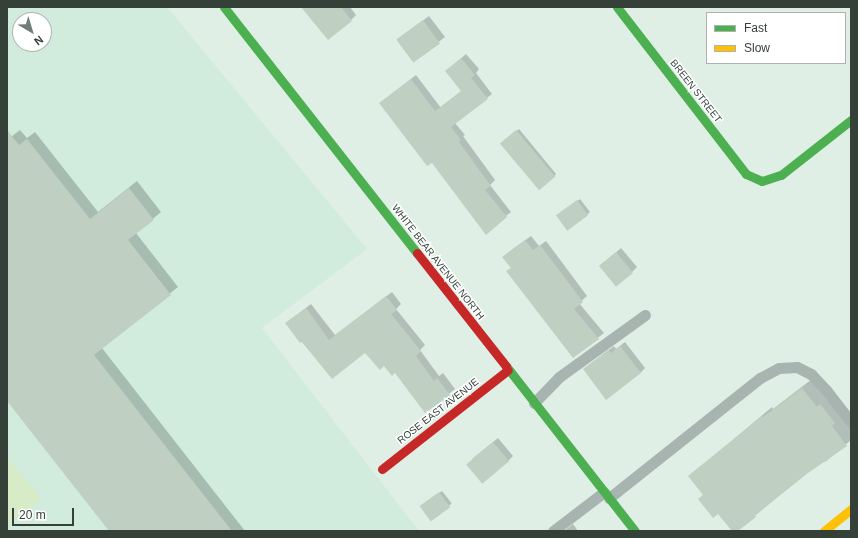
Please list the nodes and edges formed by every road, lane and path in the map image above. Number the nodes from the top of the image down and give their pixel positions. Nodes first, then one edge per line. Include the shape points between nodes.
1 (224, 7) edge
2 (617, 7) edge
3 (851, 120) edge
4 (645, 315) dead end
5 (508, 370) junction
6 (534, 403) junction
7 (851, 422) edge
8 (382, 469) dead end
9 (607, 495) junction
10 (851, 509) edge
11 (554, 531) edge
12 (635, 531) edge
13 (824, 531) edge

1 - 5 main road, WHITE BEAR AVENUE NORTH
2 - 3 main road, BREEN STREET via 746,174 762,180 781,175
4 - 6 lane via 559,377
5 - 6 main road, WHITE BEAR AVENUE NORTH
5 - 8 main road, ROSE EAST AVENUE
6 - 9 main road, WHITE BEAR AVENUE NORTH
7 - 9 lane via 810,374 797,367 779,368 760,378
9 - 11 lane
9 - 12 main road, WHITE BEAR AVENUE NORTH
10 - 13 main road

